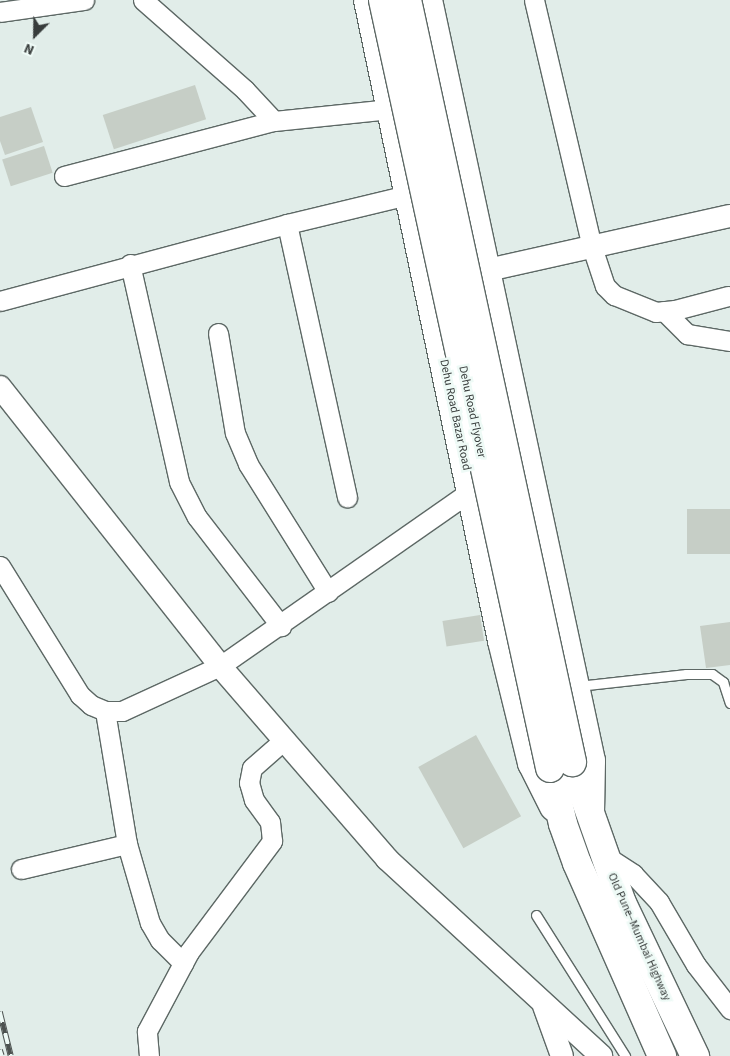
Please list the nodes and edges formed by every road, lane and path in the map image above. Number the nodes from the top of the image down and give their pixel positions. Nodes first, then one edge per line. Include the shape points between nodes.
1 (84, 0) edge
2 (144, 0) edge
3 (368, 0) edge
4 (383, 0) edge
5 (407, 0) edge
6 (428, 0) edge
7 (534, 0) edge
8 (0, 12) edge
9 (390, 109) junction
10 (274, 121) junction
11 (64, 176) dead end
12 (408, 195) junction
13 (730, 216) edge
14 (287, 224) junction
15 (592, 247) junction
16 (130, 264) junction
17 (485, 270) junction
18 (427, 286) junction
19 (728, 296) dead end
20 (0, 301) edge
21 (664, 312) junction
22 (218, 333) dead end
23 (730, 341) edge
24 (0, 387) edge
25 (472, 490) junction
26 (347, 498) dead end
27 (0, 566) edge
28 (328, 592) junction
29 (281, 626) junction
30 (220, 666) junction
31 (575, 687) junction
32 (730, 703) edge
33 (105, 711) junction
34 (284, 740) junction
35 (561, 765) junction
36 (590, 816) junction
37 (563, 824) junction
38 (127, 844) junction
39 (603, 854) junction
40 (21, 869) dead end
41 (536, 914) dead end
42 (183, 963) junction
43 (727, 1001) edge
44 (543, 1002) junction
45 (149, 1056) edge
46 (562, 1056) edge
47 (601, 1056) edge
48 (625, 1056) edge
49 (662, 1056) edge
50 (694, 1056) edge

1 - 8 street
2 - 10 street via 245,90
3 - 9 main road, Dehu Road Bazar Road
4 - 35 main road, Dehu Road Flyover, bridge
5 - 35 main road, Dehu Road Flyover, bridge
6 - 17 main road
7 - 15 street
9 - 10 street
9 - 12 main road, Dehu Road Bazar Road
10 - 11 street
12 - 14 street
12 - 18 main road, Dehu Road Bazar Road
13 - 15 street
14 - 16 street
14 - 26 street
15 - 17 street
15 - 21 street via 605,286 614,295 656,312
16 - 20 street
16 - 29 street via 179,482 197,517
17 - 18 street
17 - 31 main road
18 - 25 main road, Dehu Road Bazar Road
19 - 21 street
21 - 23 street via 687,334
22 - 28 street via 235,433 248,464
24 - 30 street
25 - 28 street
25 - 37 main road, Dehu Road Bazar Road via 532,763
27 - 33 street via 80,695
28 - 29 street
29 - 30 street
30 - 33 street via 122,711
30 - 34 street
31 - 32 lane via 712,674 723,682
31 - 36 main road via 591,761
33 - 38 street
34 - 42 street via 252,768 248,783 254,800 270,822 272,841
34 - 44 street via 387,859
35 - 36 main road, Dehu Road Flyover
35 - 37 main road, Dehu Road Flyover
36 - 39 main road, Old Pune–Mumbai Highway
37 - 49 main road via 599,916
38 - 40 street
38 - 42 street via 150,923 160,940
39 - 43 street via 633,874 659,902 696,965
39 - 50 main road, Old Pune–Mumbai Highway via 641,947
41 - 48 lane
42 - 45 street via 147,1031
44 - 46 street
44 - 47 street

